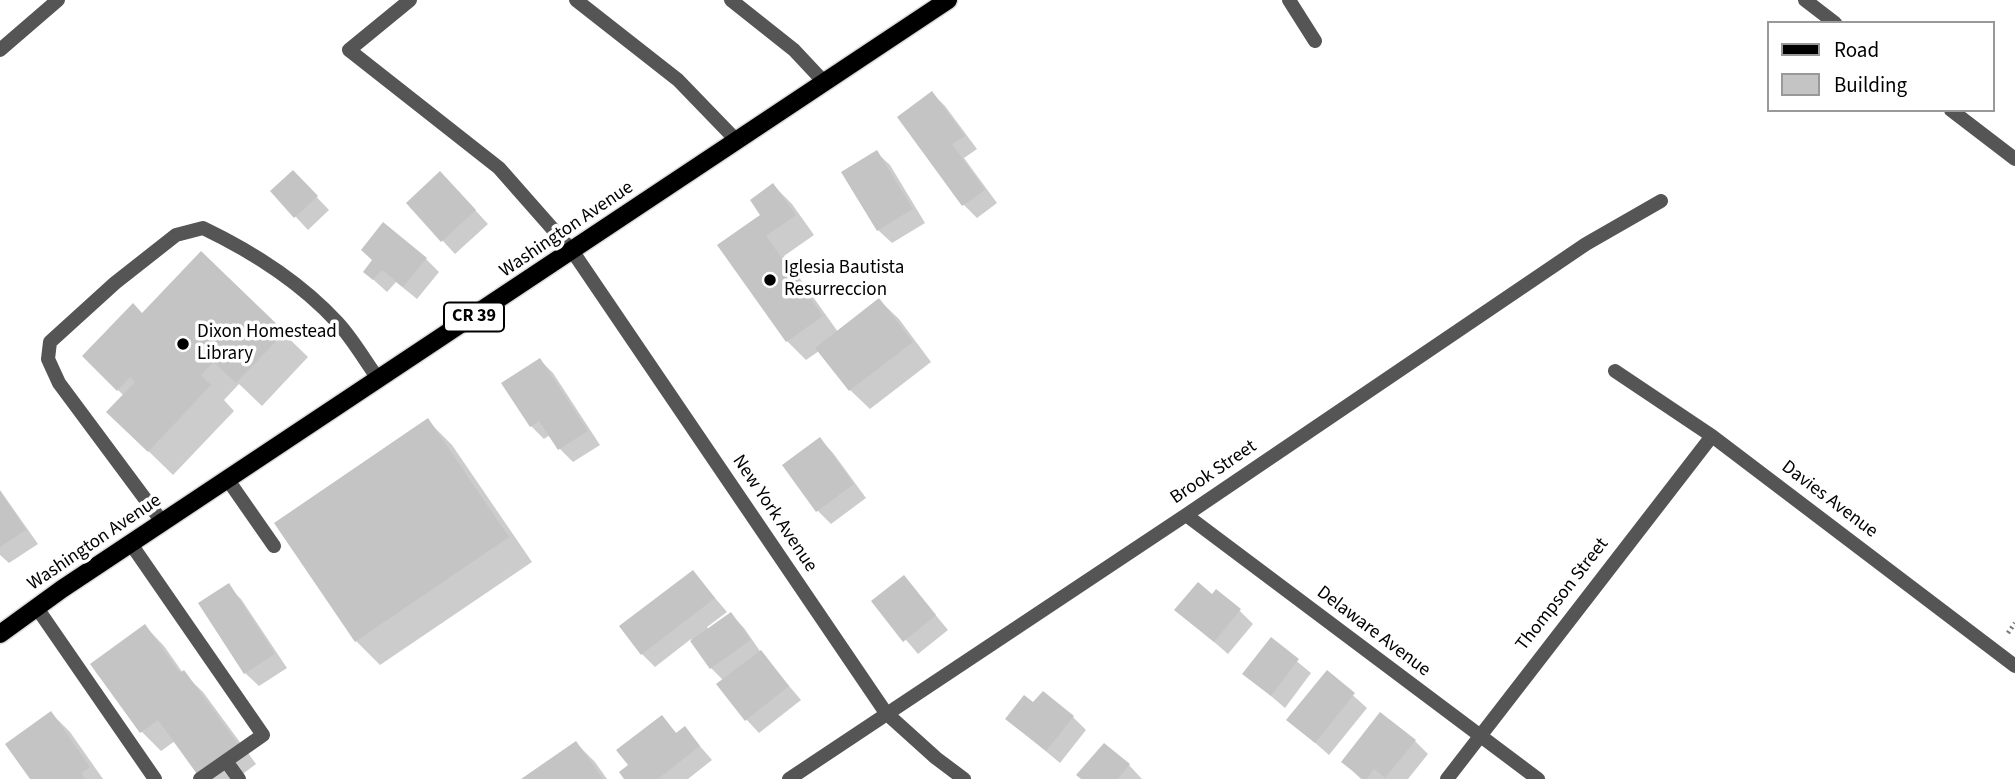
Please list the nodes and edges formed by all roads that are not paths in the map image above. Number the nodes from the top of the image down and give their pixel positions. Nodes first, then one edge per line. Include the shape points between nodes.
1 (58, 0) edge
2 (410, 0) edge
3 (576, 0) edge
4 (731, 0) edge
5 (948, 0) edge
6 (1289, 0) edge
7 (1805, 0) edge
8 (1832, 21) edge
9 (1315, 41) dead end
10 (0, 50) edge
11 (824, 82) junction
12 (1954, 112) edge
13 (737, 141) junction
14 (2015, 159) edge
15 (1661, 201) dead end
16 (573, 252) junction
17 (1615, 371) dead end
18 (379, 380) junction
19 (1712, 436) junction
20 (228, 480) junction
21 (1186, 515) junction
22 (163, 523) junction
23 (131, 544) junction
24 (274, 546) dead end
25 (37, 608) junction
26 (0, 634) edge
27 (2015, 666) edge
28 (886, 713) junction
29 (1479, 735) junction
30 (226, 761) junction
31 (155, 779) edge
32 (200, 779) edge
33 (239, 779) edge
34 (789, 779) edge
35 (964, 779) edge
36 (1447, 779) edge
37 (1538, 779) edge

1 - 10 street
2 - 16 street, New York Avenue via 349,50 499,168
3 - 13 street via 678,80
4 - 11 street via 794,50
5 - 11 main road, Washington Avenue / CR 39
6 - 9 street
7 - 8 street
11 - 13 main road, Washington Avenue / CR 39
12 - 14 street
13 - 16 main road, Washington Avenue / CR 39
15 - 21 street, Brook Street via 1586,244
16 - 18 main road, Washington Avenue / CR 39
16 - 28 street, New York Avenue
17 - 19 street, Davies Avenue
18 - 20 main road, Washington Avenue / CR 39
18 - 22 street via 338,323 303,289 235,243 203,228 176,235 50,342 48,359 59,383
19 - 27 street, Davies Avenue
19 - 29 street, Thompson Street
20 - 22 main road, Washington Avenue / CR 39
20 - 24 street
21 - 28 street, Brook Street
21 - 29 street, Delaware Avenue
22 - 23 main road, Washington Avenue / CR 39
23 - 25 main road, Washington Avenue / CR 39
23 - 30 street via 263,735
25 - 26 main road, Washington Avenue / CR 39
25 - 31 street
28 - 34 street, Brook Street
28 - 35 street, New York Avenue
29 - 36 street, Thompson Street
29 - 37 street, Delaware Avenue
30 - 32 street
30 - 33 street

